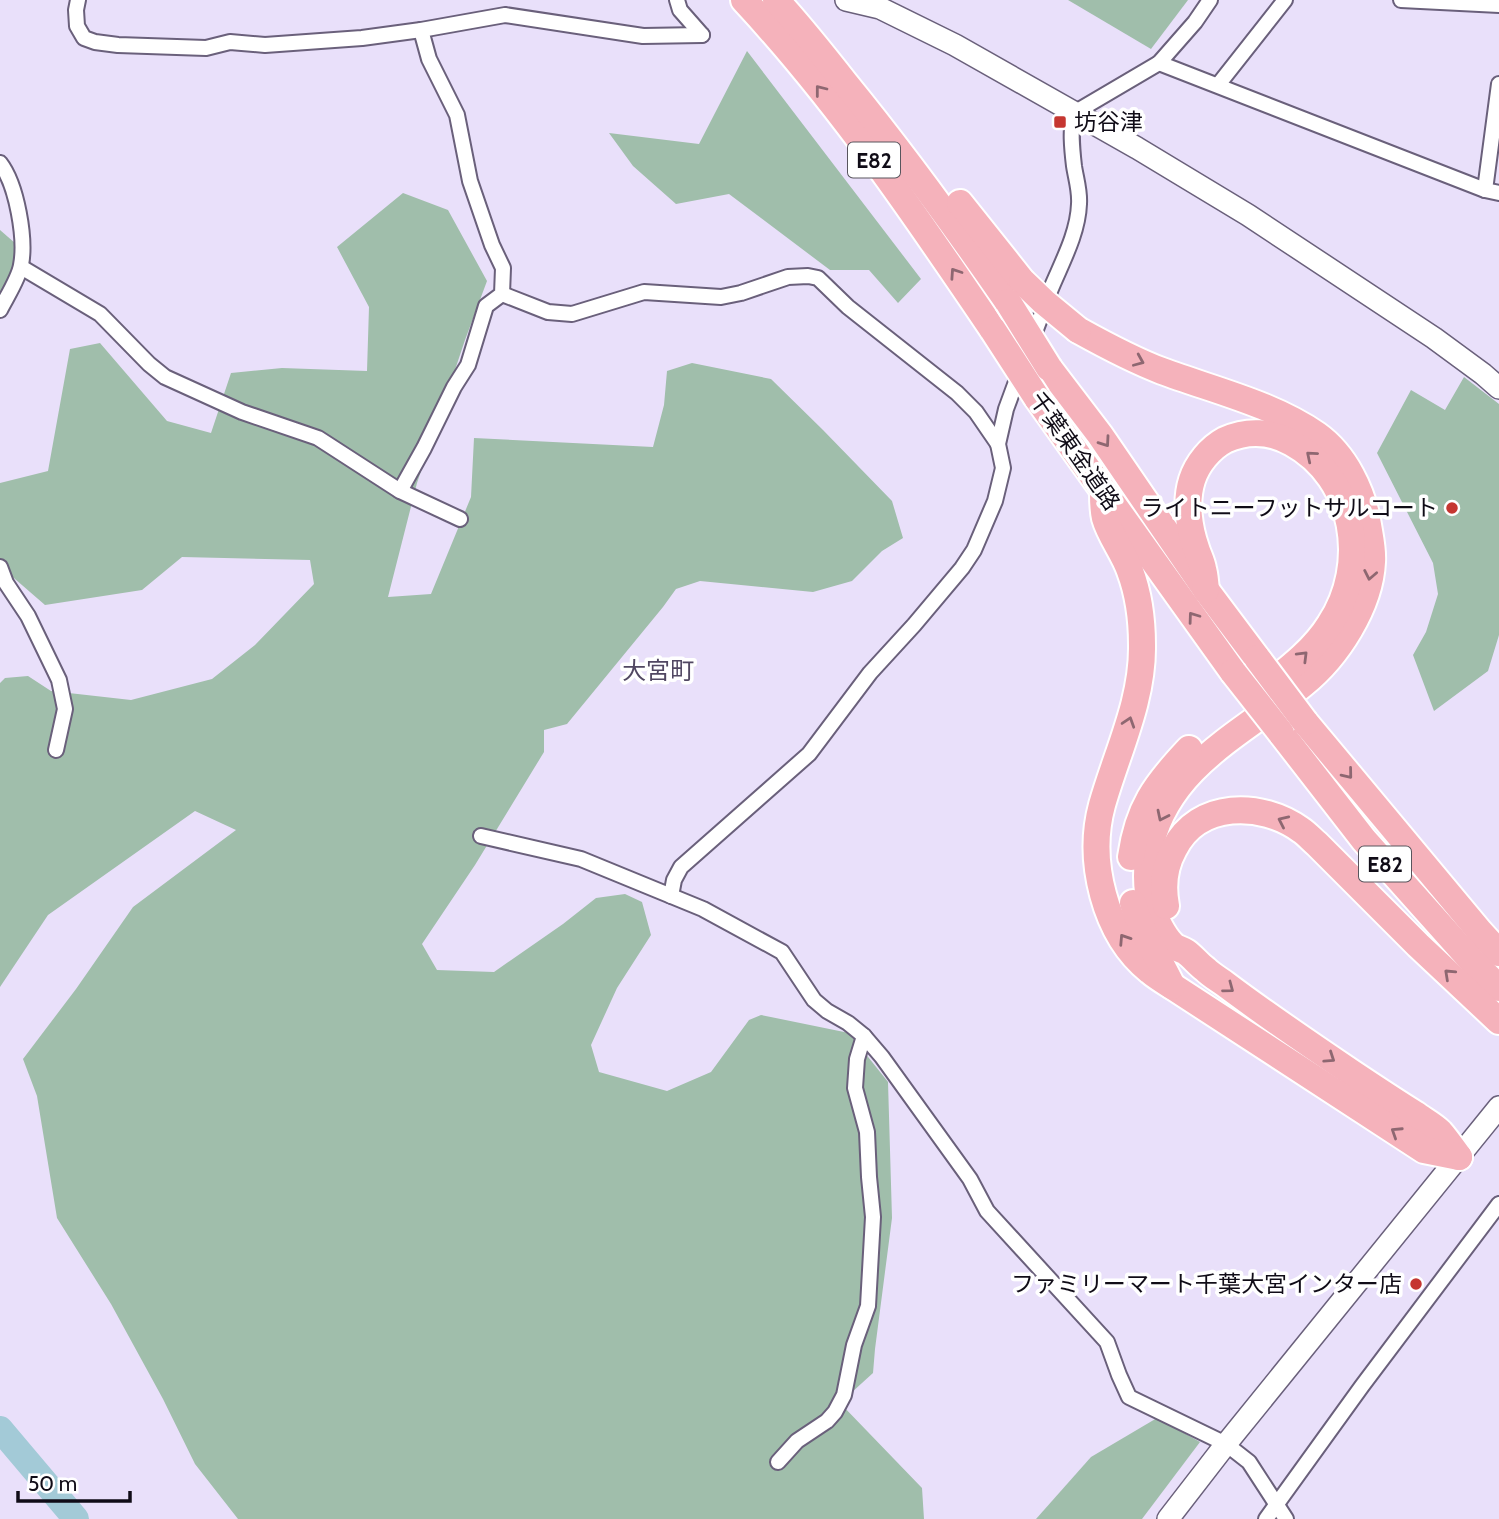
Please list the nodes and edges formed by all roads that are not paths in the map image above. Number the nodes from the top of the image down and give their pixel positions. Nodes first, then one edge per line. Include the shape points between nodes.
1 (78, 0) edge
2 (677, 0) edge
3 (744, 0) edge
4 (776, 0) edge
5 (786, 0) edge
6 (846, 0) edge
7 (1210, 0) edge
8 (1285, 0) edge
9 (1401, 0) edge
10 (882, 4) edge
11 (1499, 5) edge
12 (421, 30) junction
13 (1159, 63) junction
14 (1499, 84) edge
15 (1218, 85) junction
16 (1074, 113) junction
17 (0, 163) edge
18 (1492, 192) edge
19 (21, 267) junction
20 (1015, 292) junction
21 (502, 294) junction
22 (0, 310) edge
23 (1499, 388) edge
24 (998, 444) junction
25 (400, 491) junction
26 (1103, 492) junction
27 (460, 519) dead end
28 (0, 567) edge
29 (1206, 590) junction
30 (56, 751) dead end
31 (481, 836) dead end
32 (671, 896) junction
33 (1186, 953) junction
34 (1499, 953) edge
35 (1172, 986) junction
36 (1499, 988) edge
37 (1499, 1021) edge
38 (864, 1036) junction
39 (1499, 1107) edge
40 (1459, 1157) junction
41 (1499, 1204) edge
42 (1226, 1444) junction
43 (778, 1462) dead end
44 (1277, 1504) junction
45 (1168, 1519) edge
46 (1266, 1519) edge
47 (1286, 1519) edge

1 - 12 street via 77,26 85,38 118,45 206,48 230,42 265,45
2 - 12 street via 702,35 643,36 505,15
26 -> 3 highway, 千葉東金道路 / E82, bridge via 890,180
4 - 20 highway, 千葉東金道路 / E82
5 - 20 highway via 930,165
6 - 10 street
7 - 13 street
8 - 15 street
9 - 11 street
10 - 16 street
12 - 21 street via 429,59 457,115 470,181 503,268
13 - 15 street
13 - 16 street
14 - 18 street
15 - 18 street
16 - 23 street via 1248,215 1434,338
16 - 24 street via 1077,217 1063,265 1006,409
17 - 19 street via 22,231
19 - 22 street
19 - 25 street via 100,314 165,377 242,412 318,438
20 -> 29 highway, 千葉東金道路 / E82, bridge via 1049,368
20 -> 33 highway, bridge via 1044,302 1078,330 1128,356 1268,409 1320,437 1350,473 1366,515 1371,538 1370,579 1352,625 1305,683 1200,763 1161,816 1149,852 1147,891 1163,932
21 - 24 street via 548,312 572,314 644,292 721,297 788,276 818,278 957,393
21 - 25 street via 486,306 468,366
24 - 32 street via 1003,468 995,500 962,568 870,673 809,754 681,867
25 - 27 street
35 -> 26 highway via 1148,970 1119,934 1104,902 1097,863 1101,808 1136,701 1142,649 1137,593 1105,518
36 -> 26 highway, 千葉東金道路 / E82, bridge via 1364,841 1233,673
28 - 30 street via 59,680 65,709
29 -> 34 highway, 千葉東金道路 / E82, bridge via 1305,722
35 -> 29 highway via 1145,938 1130,880 1139,818 1178,761 1298,661 1341,605 1352,564 1350,523 1334,483 1311,455 1265,433 1236,435 1207,454 1191,482 1189,516
31 - 32 street via 581,859
32 - 38 street via 782,952 814,1000
37 -> 33 highway via 1300,829 1258,811 1237,809 1198,821 1184,833 1168,860 1164,894
33 -> 40 highway via 1273,1021 1438,1130
40 -> 35 highway via 1424,1150
38 - 42 street via 970,1179 987,1211 1107,1342 1129,1397
38 - 43 street via 855,1088 867,1132 873,1217 868,1306 844,1395 835,1412
39 - 40 street
40 - 42 street
41 - 44 street
42 - 44 street via 1249,1462
42 - 45 street
44 - 46 street
44 - 47 street

